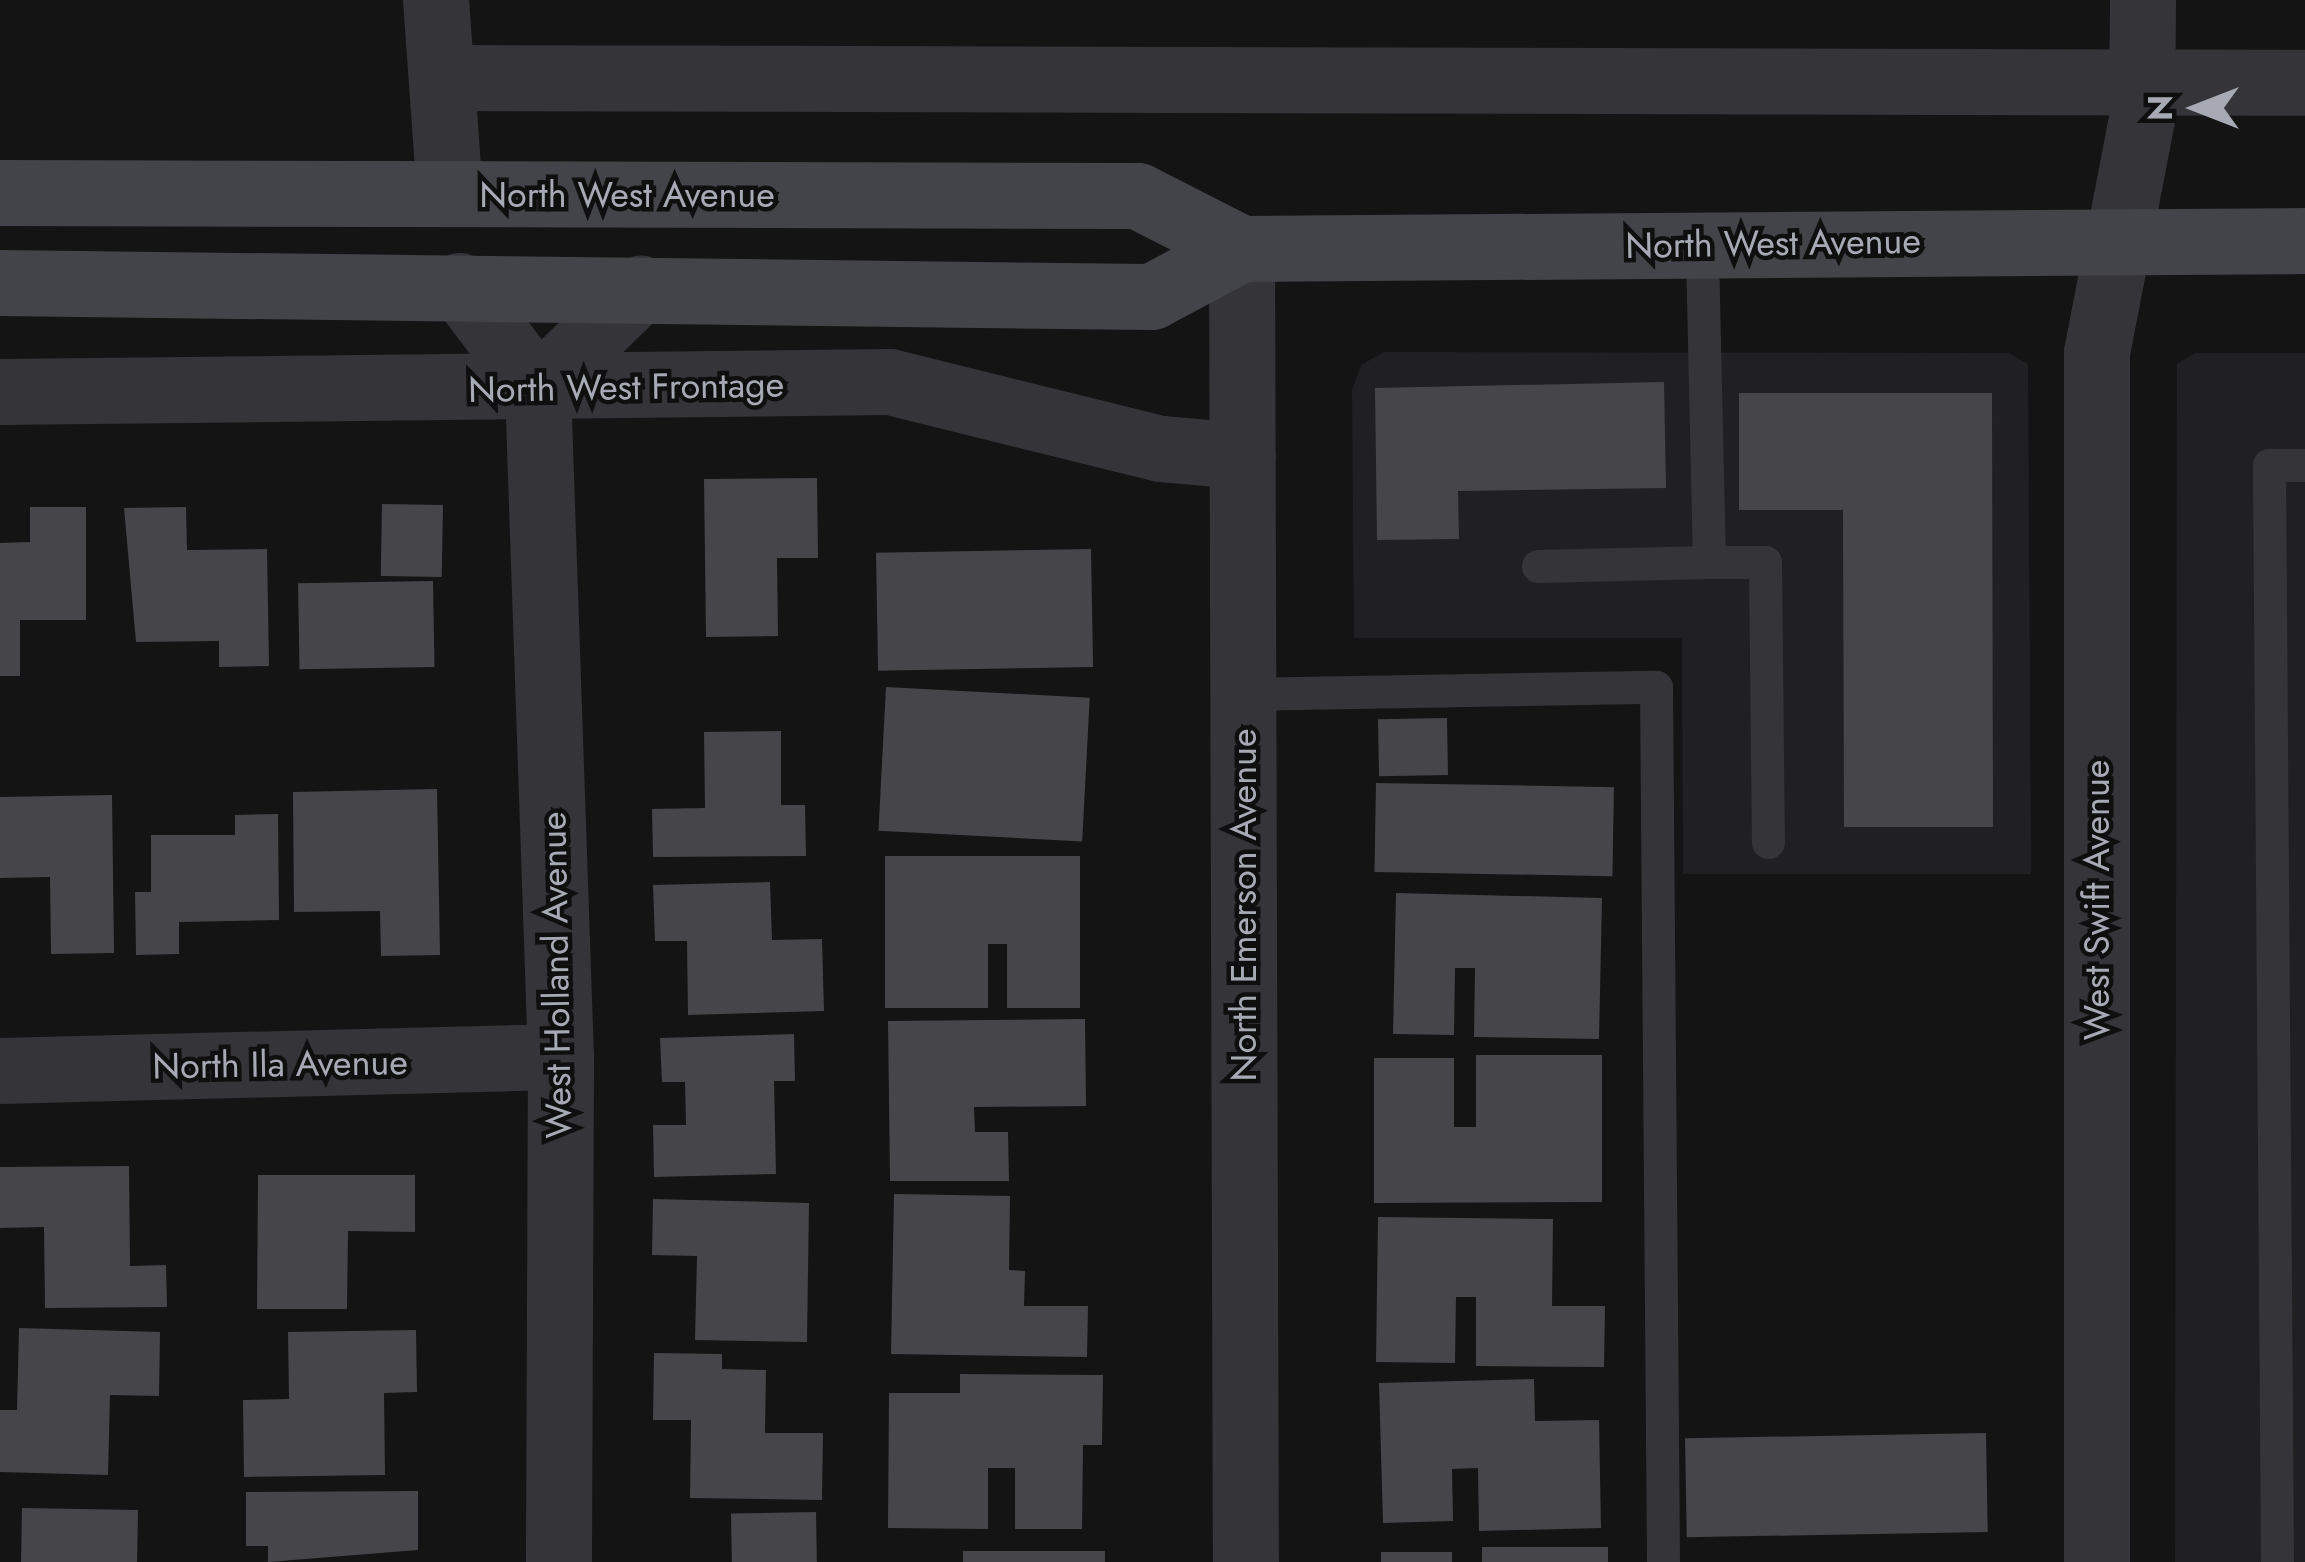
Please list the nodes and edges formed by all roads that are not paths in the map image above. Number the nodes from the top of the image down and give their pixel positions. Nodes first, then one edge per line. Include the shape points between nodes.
1 (436, 0) edge
2 (2144, 0) edge
3 (449, 78) junction
4 (2305, 82) edge
5 (2144, 84) junction
6 (0, 193) edge
7 (450, 194) junction
8 (2115, 240) junction
9 (2305, 242) edge
10 (1702, 244) junction
11 (1241, 249) junction
12 (0, 283) edge
13 (456, 286) junction
14 (641, 290) junction
15 (538, 389) junction
16 (0, 392) edge
17 (1243, 456) junction
18 (2305, 466) edge
19 (1709, 562) junction
20 (1538, 566) dead end
21 (1243, 694) junction
22 (1768, 842) dead end
23 (561, 1057) junction
24 (0, 1071) edge
25 (560, 1562) edge
26 (1246, 1562) edge
27 (1663, 1562) edge
28 (2097, 1562) edge
29 (2277, 1562) edge

1 - 3 street
2 - 5 street
3 - 5 street
3 - 7 street
4 - 5 street
5 - 8 street
6 - 7 main road, North West Avenue
7 - 11 main road, North West Avenue via 1138,196
7 - 13 main road
8 - 9 main road, North West Avenue
8 - 10 main road, North West Avenue
8 - 28 street, West Swift Avenue via 2097,352
10 - 11 main road, North West Avenue
10 - 19 lane
11 - 14 main road, North West Avenue via 1152,297
11 - 17 street, North Emerson Avenue
12 - 13 main road, North West Avenue
13 - 14 main road, North West Avenue
13 - 15 street
14 - 15 street
15 - 16 street, North West Frontage
15 - 17 street, North West Frontage via 890,382 1161,448
15 - 23 street, West Holland Avenue
17 - 21 street, North Emerson Avenue
18 - 29 lane via 2269,465
19 - 20 lane
19 - 22 lane via 1765,562
21 - 26 street, North Emerson Avenue
21 - 27 lane via 1656,687
23 - 24 street, North Ila Avenue
23 - 25 street, West Holland Avenue

